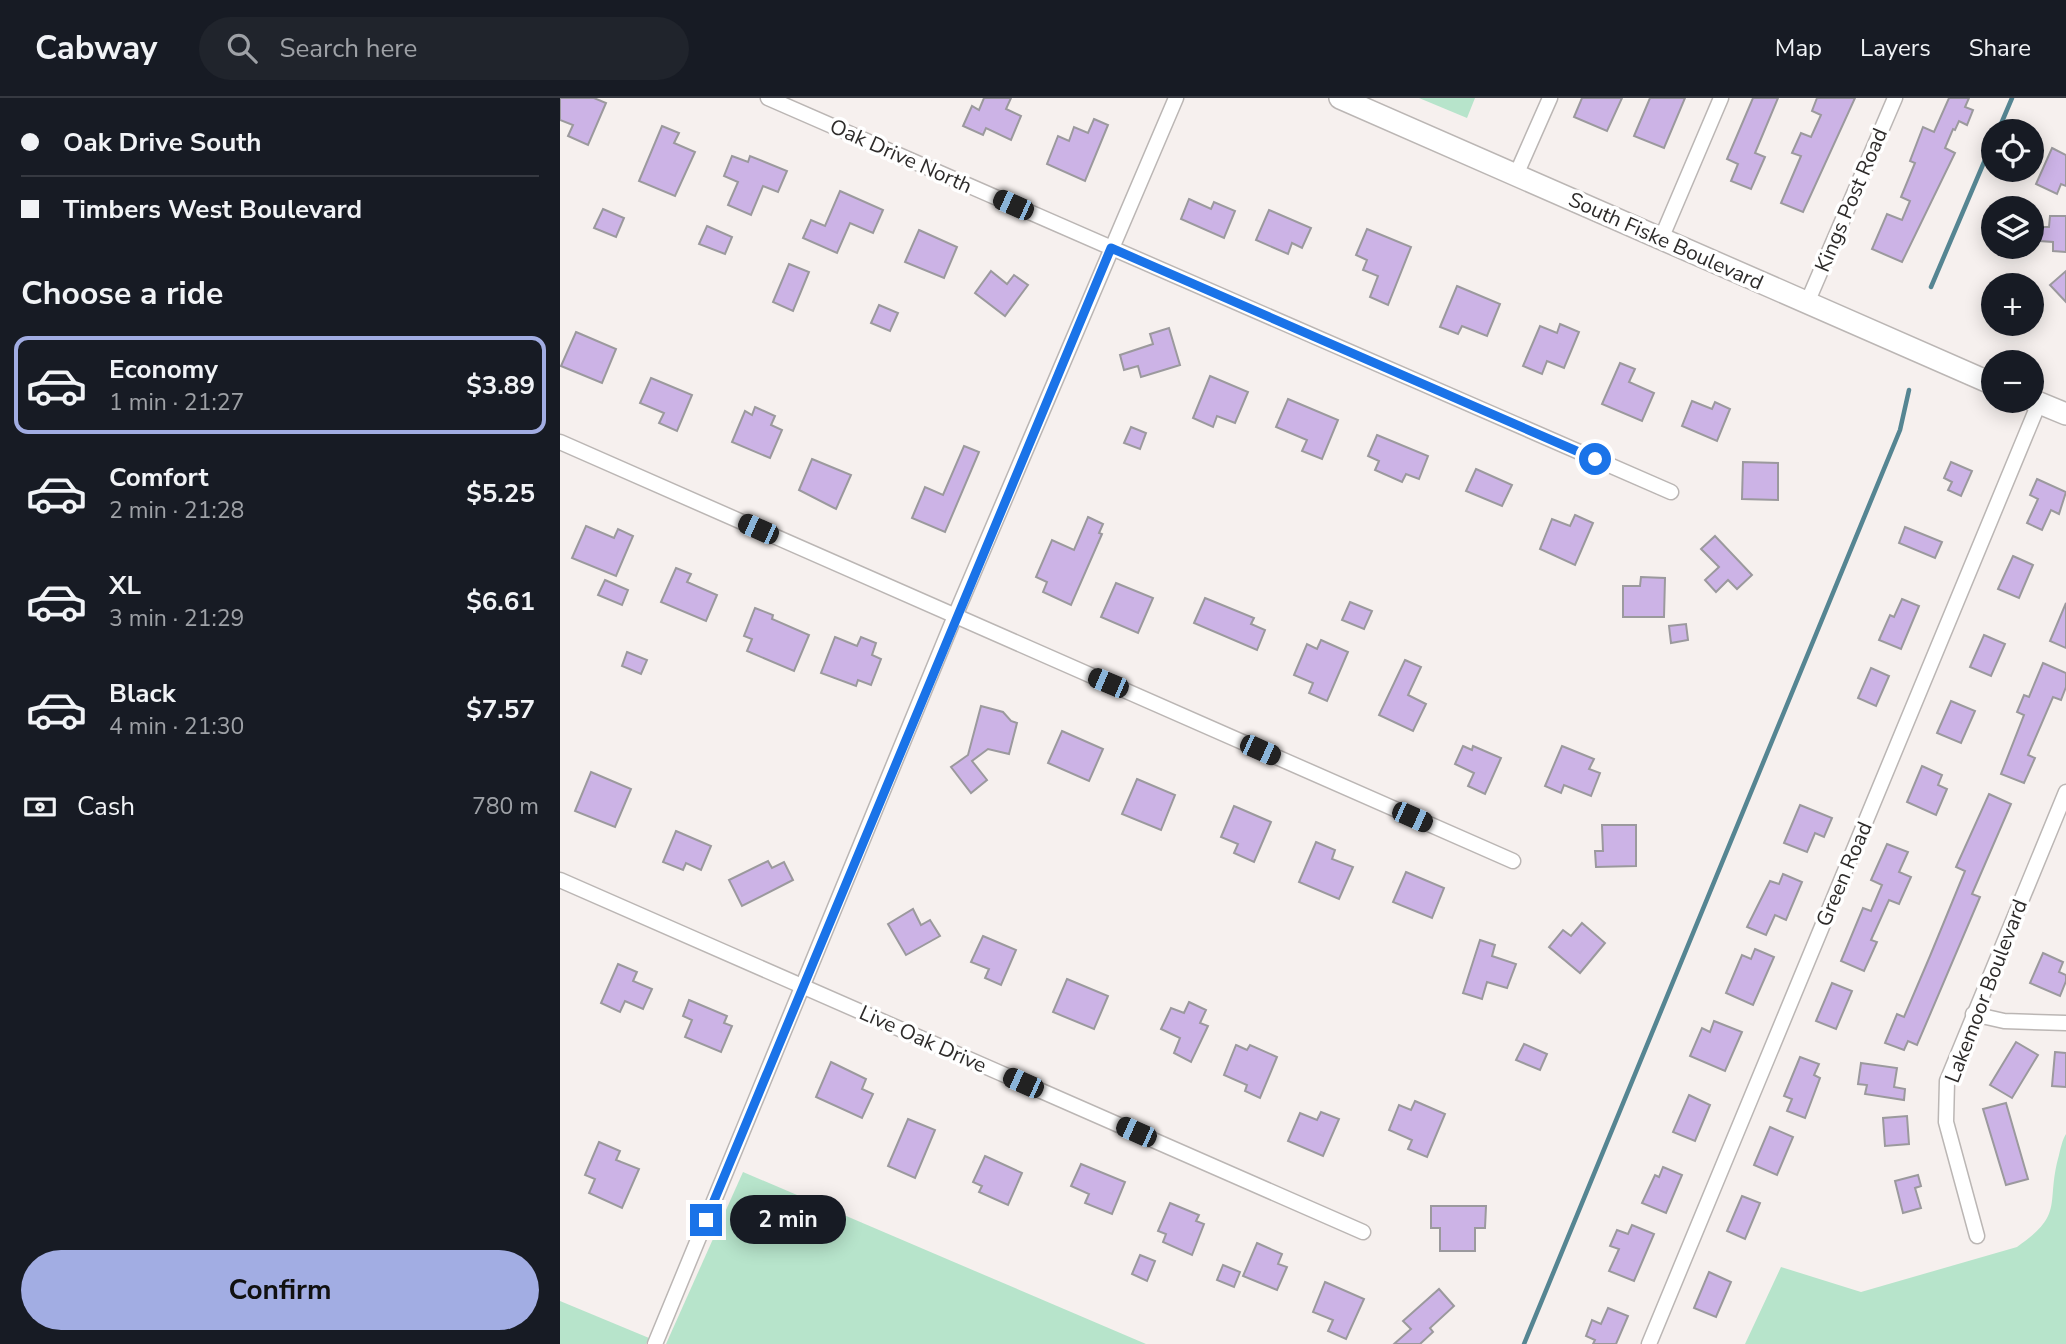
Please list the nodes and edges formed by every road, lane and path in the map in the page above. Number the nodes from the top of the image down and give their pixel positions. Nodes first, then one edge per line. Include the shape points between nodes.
1 (768, 98) edge
2 (1176, 98) edge
3 (1340, 98) edge
4 (1550, 98) edge
5 (1721, 98) edge
6 (1895, 98) edge
7 (1516, 175) junction
8 (1661, 239) junction
9 (1111, 248) junction
10 (1807, 303) junction
11 (1981, 379) edge
12 (2044, 405) edge
13 (2031, 413) edge
14 (2066, 414) edge
15 (560, 442) edge
16 (1671, 492) dead end
17 (956, 616) junction
18 (2066, 792) edge
19 (2062, 814) edge
20 (1513, 861) dead end
21 (560, 880) edge
22 (804, 987) junction
23 (1973, 1014) junction
24 (2066, 1023) edge
25 (1363, 1231) dead end
26 (1977, 1236) dead end
27 (655, 1344) edge
28 (1649, 1344) edge

1 - 9 street, Oak Drive North
2 - 9 street
3 - 7 main road, South Fiske Boulevard
4 - 7 street
5 - 8 street
6 - 10 street, Kings Post Road
7 - 8 main road, South Fiske Boulevard
8 - 10 main road, South Fiske Boulevard
9 - 16 street, Oak Drive North
9 - 17 street
10 - 11 main road, South Fiske Boulevard
12 - 14 main road
13 - 28 street, Green Road
15 - 17 street
17 - 20 street
17 - 22 street
18 - 19 street, Lakemoor Boulevard
19 - 23 street, Lakemoor Boulevard
21 - 22 street, Live Oak Drive
22 - 25 street, Live Oak Drive
22 - 27 street
23 - 24 street via 2004,1021
23 - 26 street, Lakemoor Boulevard via 1947,1081 1946,1122

